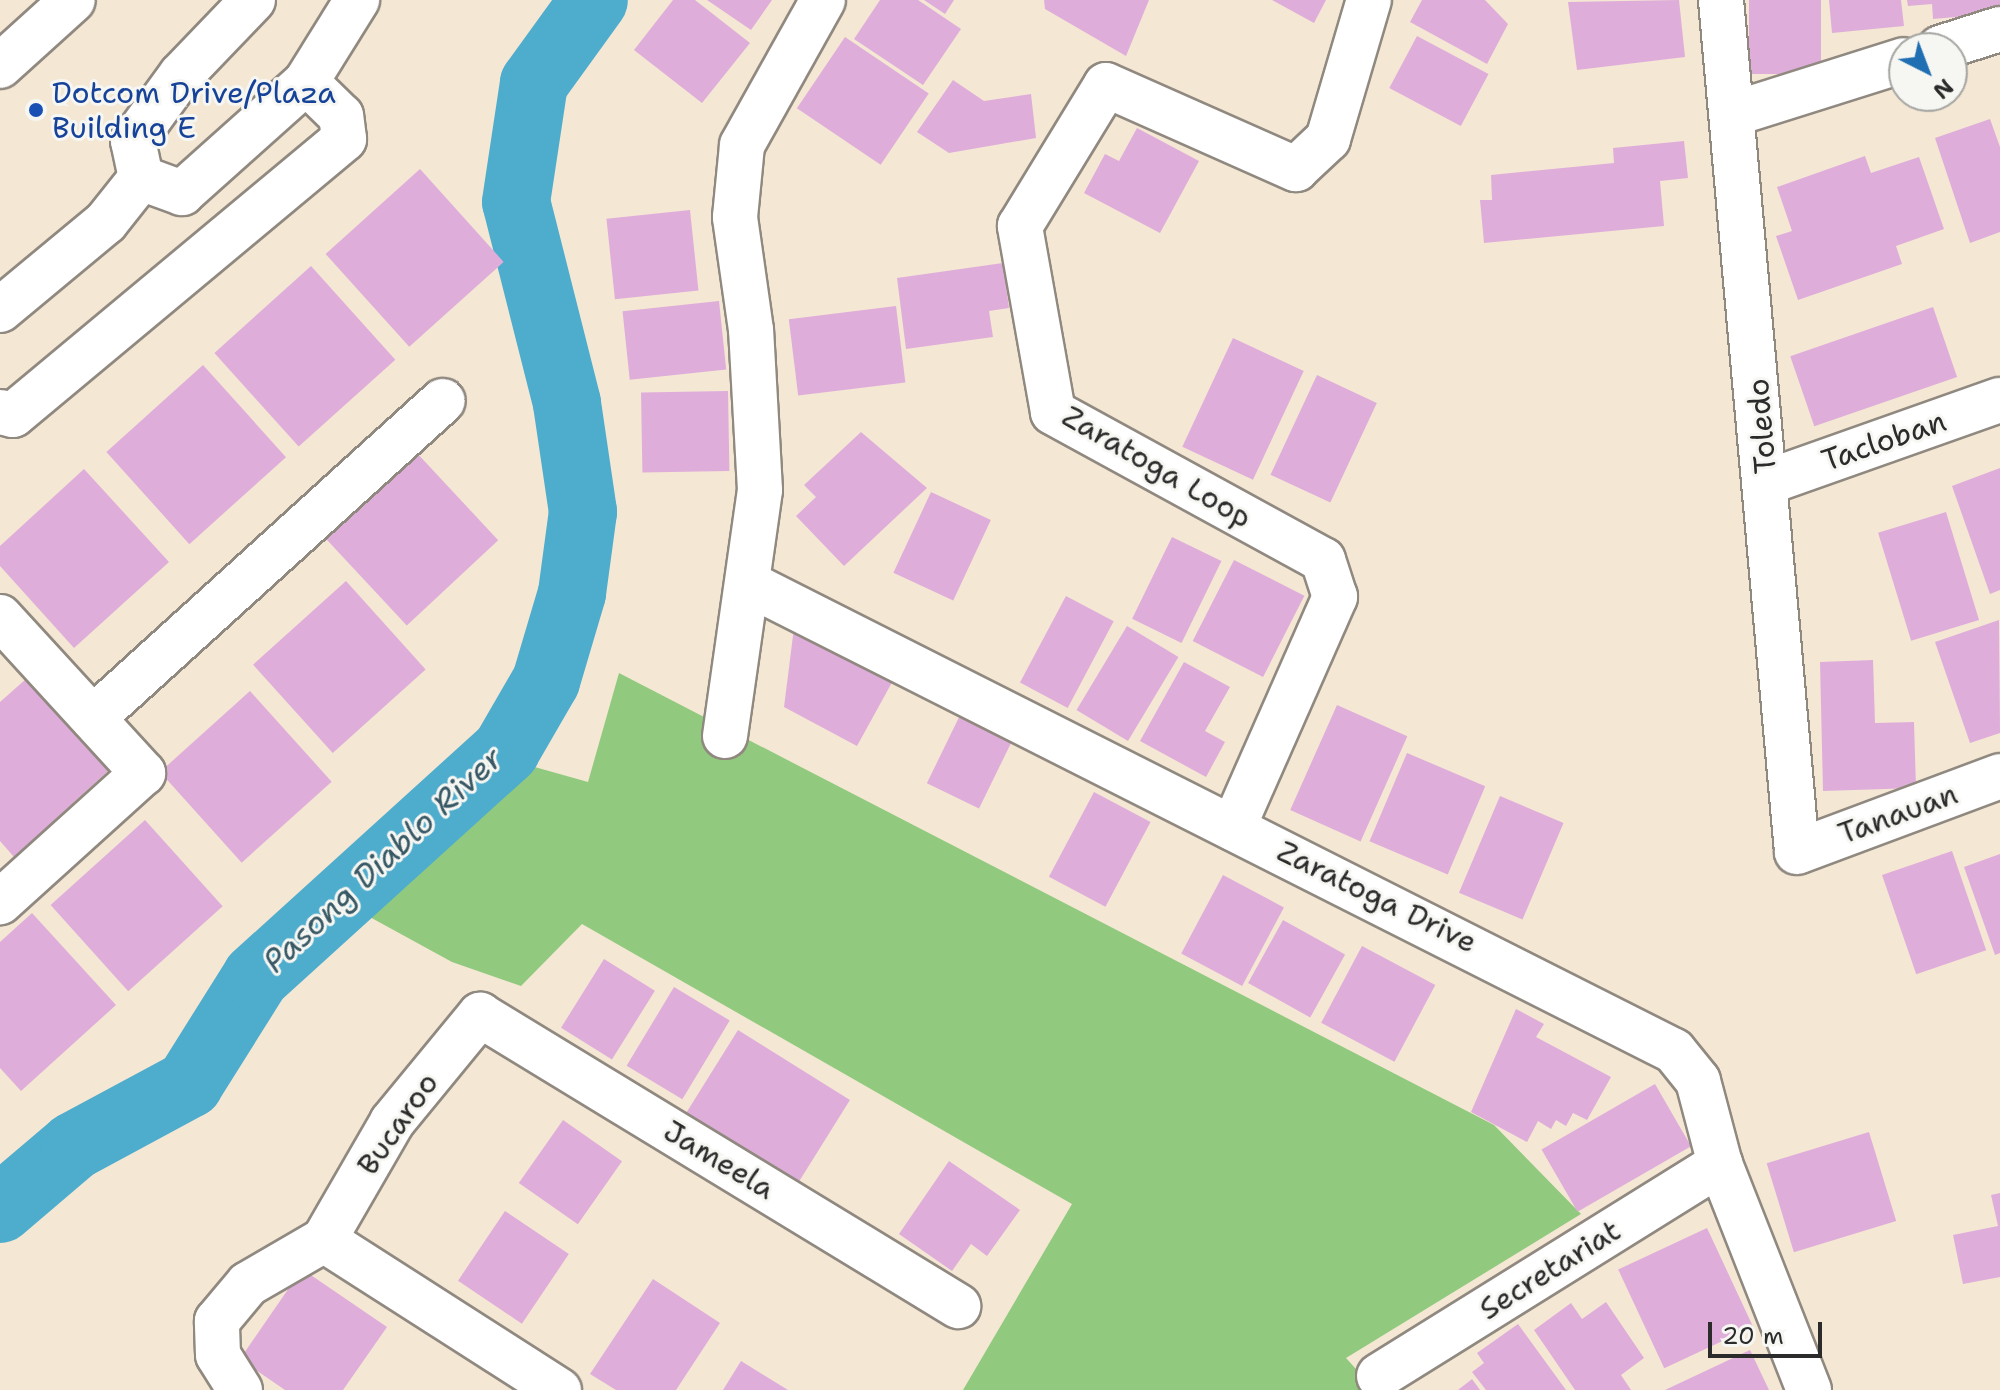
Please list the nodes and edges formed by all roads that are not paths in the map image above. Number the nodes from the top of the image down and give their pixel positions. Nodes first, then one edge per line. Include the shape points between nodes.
1 (73, 0) edge
2 (253, 0) edge
3 (357, 0) edge
4 (823, 0) edge
5 (1369, 0) edge
6 (1721, 0) edge
7 (2000, 29) edge
8 (1968, 39) edge
9 (1888, 65) edge
10 (0, 66) edge
11 (306, 82) junction
12 (1733, 114) junction
13 (141, 178) junction
14 (0, 310) edge
15 (2000, 400) edge
16 (443, 401) dead end
17 (0, 412) edge
18 (1768, 482) junction
19 (749, 584) junction
20 (0, 617) edge
21 (93, 718) junction
22 (725, 736) dead end
23 (2000, 776) edge
24 (1233, 828) junction
25 (1797, 852) joint
26 (0, 902) edge
27 (480, 1015) joint
28 (1720, 1164) junction
29 (324, 1240) junction
30 (958, 1306) dead end
31 (1379, 1376) dead end
32 (240, 1390) edge
33 (559, 1390) edge
34 (1809, 1390) edge

1 - 10 street
2 - 13 street via 181,75 133,141
3 - 11 street
4 - 19 street via 742,145 735,217 751,330 760,490
5 - 24 street, Zaratoga Loop via 1328,139 1296,169 1106,85 1020,226 1053,412 1323,560 1335,597
6 - 12 street, Toledo
7 - 8 street
9 - 12 street
11 - 13 street via 182,193
11 - 17 street via 341,116 344,139 13,415
12 - 18 street, Toledo
13 - 14 street via 106,222
15 - 18 street, Tacloban
16 - 21 street
18 - 25 street, Toledo
19 - 22 street
19 - 24 street, Zaratoga Drive
20 - 21 street
21 - 26 street via 143,773
23 - 25 street, Tanauan
24 - 28 street, Zaratoga Drive via 1674,1051 1698,1081
27 - 29 street, Bucaroo via 392,1122
27 - 30 street, Jameela
28 - 31 street, Secretariat
28 - 34 street, Zaratoga Drive
29 - 32 street via 248,1284 217,1321 218,1355
29 - 33 street

